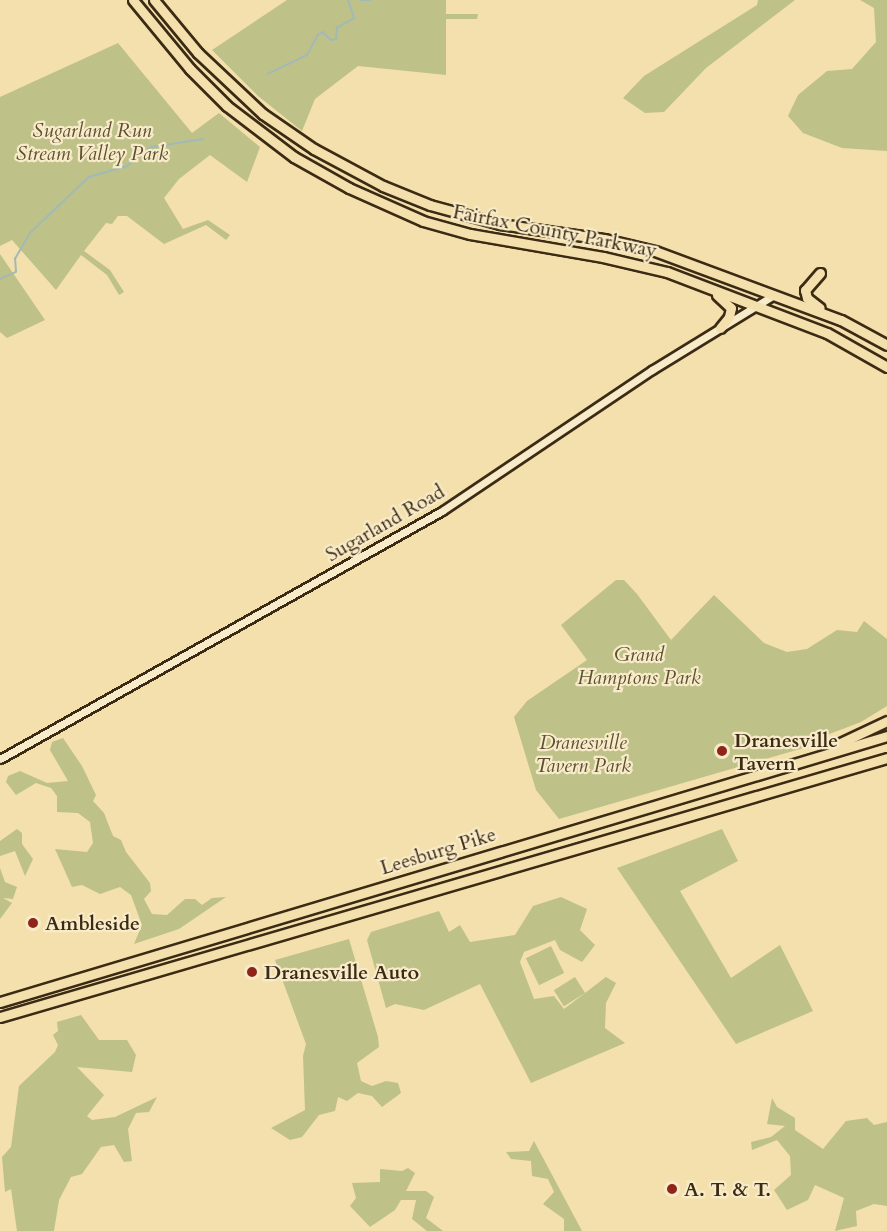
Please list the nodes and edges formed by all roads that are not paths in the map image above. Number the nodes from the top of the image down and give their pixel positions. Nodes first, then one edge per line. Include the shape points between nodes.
1 (133, 0) edge
2 (158, 2) edge
3 (820, 273) dead end
4 (694, 282) junction
5 (774, 295) junction
6 (757, 305) junction
7 (841, 320) junction
8 (720, 328) junction
9 (887, 345) edge
10 (887, 367) edge
11 (887, 721) edge
12 (887, 736) edge
13 (887, 758) edge
14 (0, 759) edge
15 (887, 764) edge
16 (790, 765) junction
17 (836, 775) junction
18 (0, 1002) edge
19 (0, 1017) edge

1 - 4 highway, Fairfax County Parkway via 190,69 227,106 294,157 349,189 423,221 470,234 629,262
2 - 5 highway, Fairfax County Parkway via 198,53 263,114 314,149 383,186 430,205 500,224 643,248
3 - 7 highway via 807,286 807,298
4 - 6 highway, Fairfax County Parkway
4 - 8 highway via 730,304 731,313
5 - 6 street, Sugarland Road
5 - 7 highway, Fairfax County Parkway
6 - 8 street, Sugarland Road
6 - 10 highway, Fairfax County Parkway via 836,337
7 - 9 highway, Fairfax County Parkway
8 - 14 street, Sugarland Road via 442,512
11 - 16 highway
12 - 16 highway, Leesburg Pike
13 - 17 highway, Leesburg Pike
15 - 17 highway
16 - 18 highway, Leesburg Pike
17 - 19 highway, Leesburg Pike

